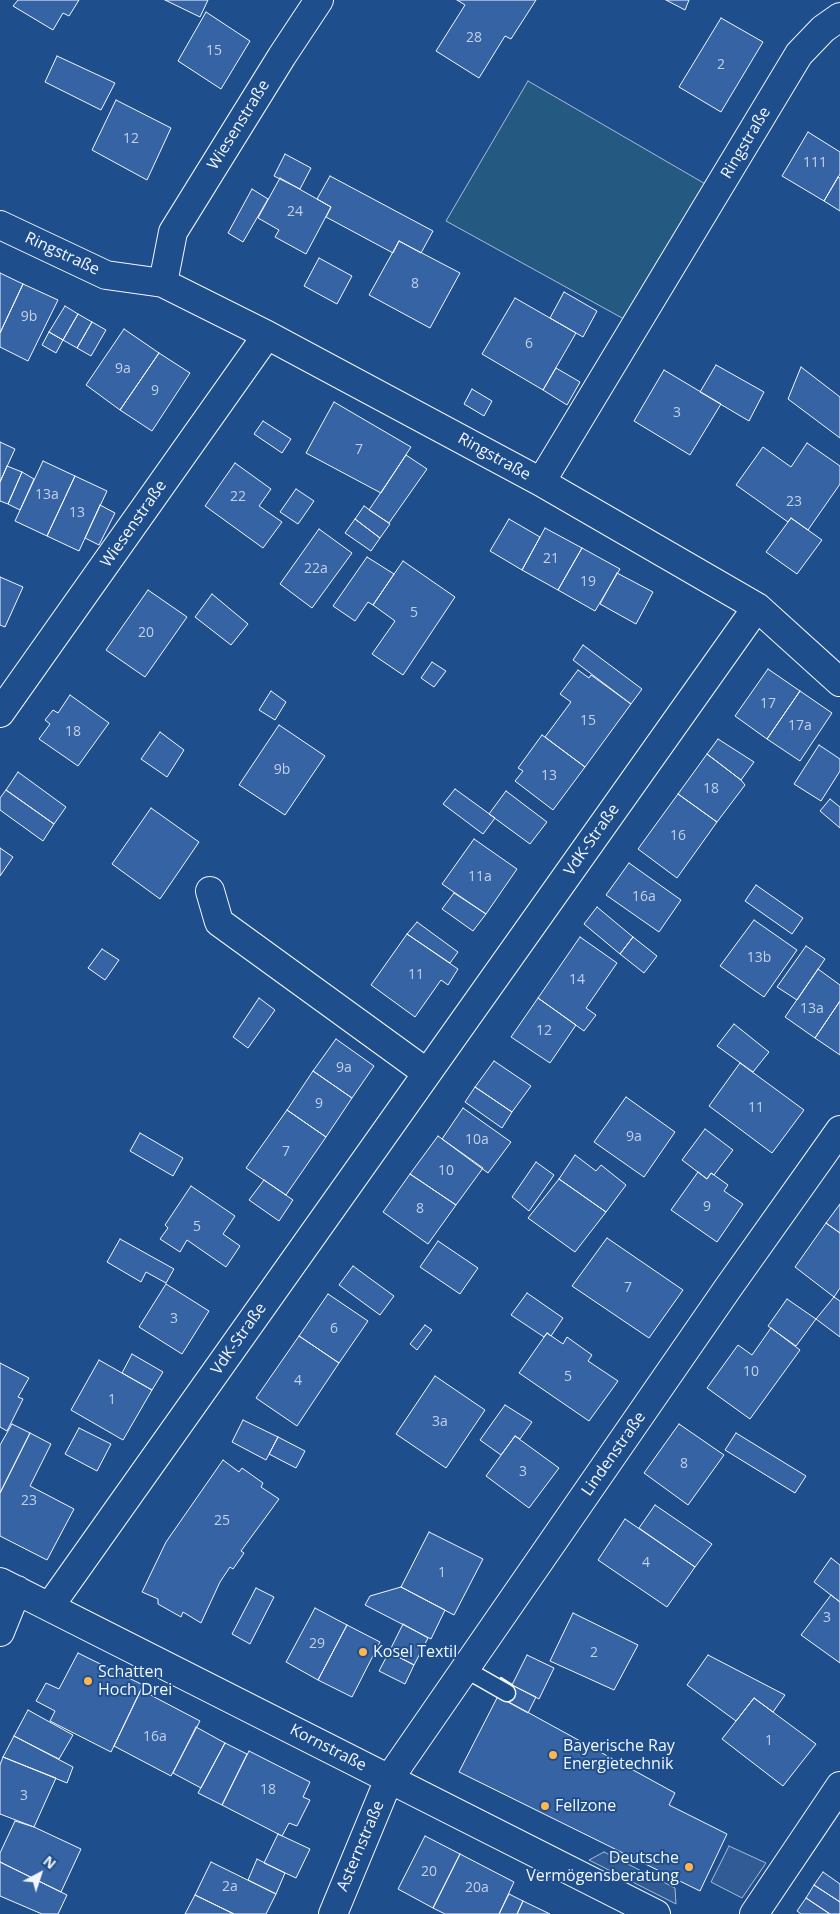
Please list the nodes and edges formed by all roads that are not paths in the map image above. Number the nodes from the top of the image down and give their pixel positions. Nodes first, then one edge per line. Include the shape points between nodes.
1 (319, 0) edge
2 (840, 17) edge
3 (0, 225) edge
4 (163, 283) junction
5 (266, 335) junction
6 (541, 482) junction
7 (757, 607) junction
8 (840, 682) edge
9 (0, 713) edge
10 (210, 891) dead end
11 (427, 1073) junction
12 (840, 1130) edge
13 (9, 1586) edge
14 (50, 1606) junction
15 (0, 1632) edge
16 (465, 1669) junction
17 (507, 1693) dead end
18 (389, 1779) junction
19 (840, 1786) edge
20 (333, 1914) edge
21 (656, 1914) edge
22 (754, 1914) edge

1 - 4 street, Wiesenstraße via 172,232
2 - 6 street, Ringstraße via 799,54
3 - 4 street, Ringstraße via 106,275
4 - 5 street, Ringstraße
5 - 6 street, Ringstraße
5 - 9 street, Wiesenstraße
6 - 7 street
7 - 8 street
7 - 11 street, VdK-Straße
10 - 11 street via 219,922
11 - 14 street, VdK-Straße
12 - 16 street, Lindenstraße
13 - 14 street, Kornstraße
13 - 15 street
14 - 18 street, Kornstraße
16 - 17 lane
16 - 18 street, Lindenstraße
18 - 20 street, Asternstraße
18 - 21 street, Kornstraße
19 - 22 street

